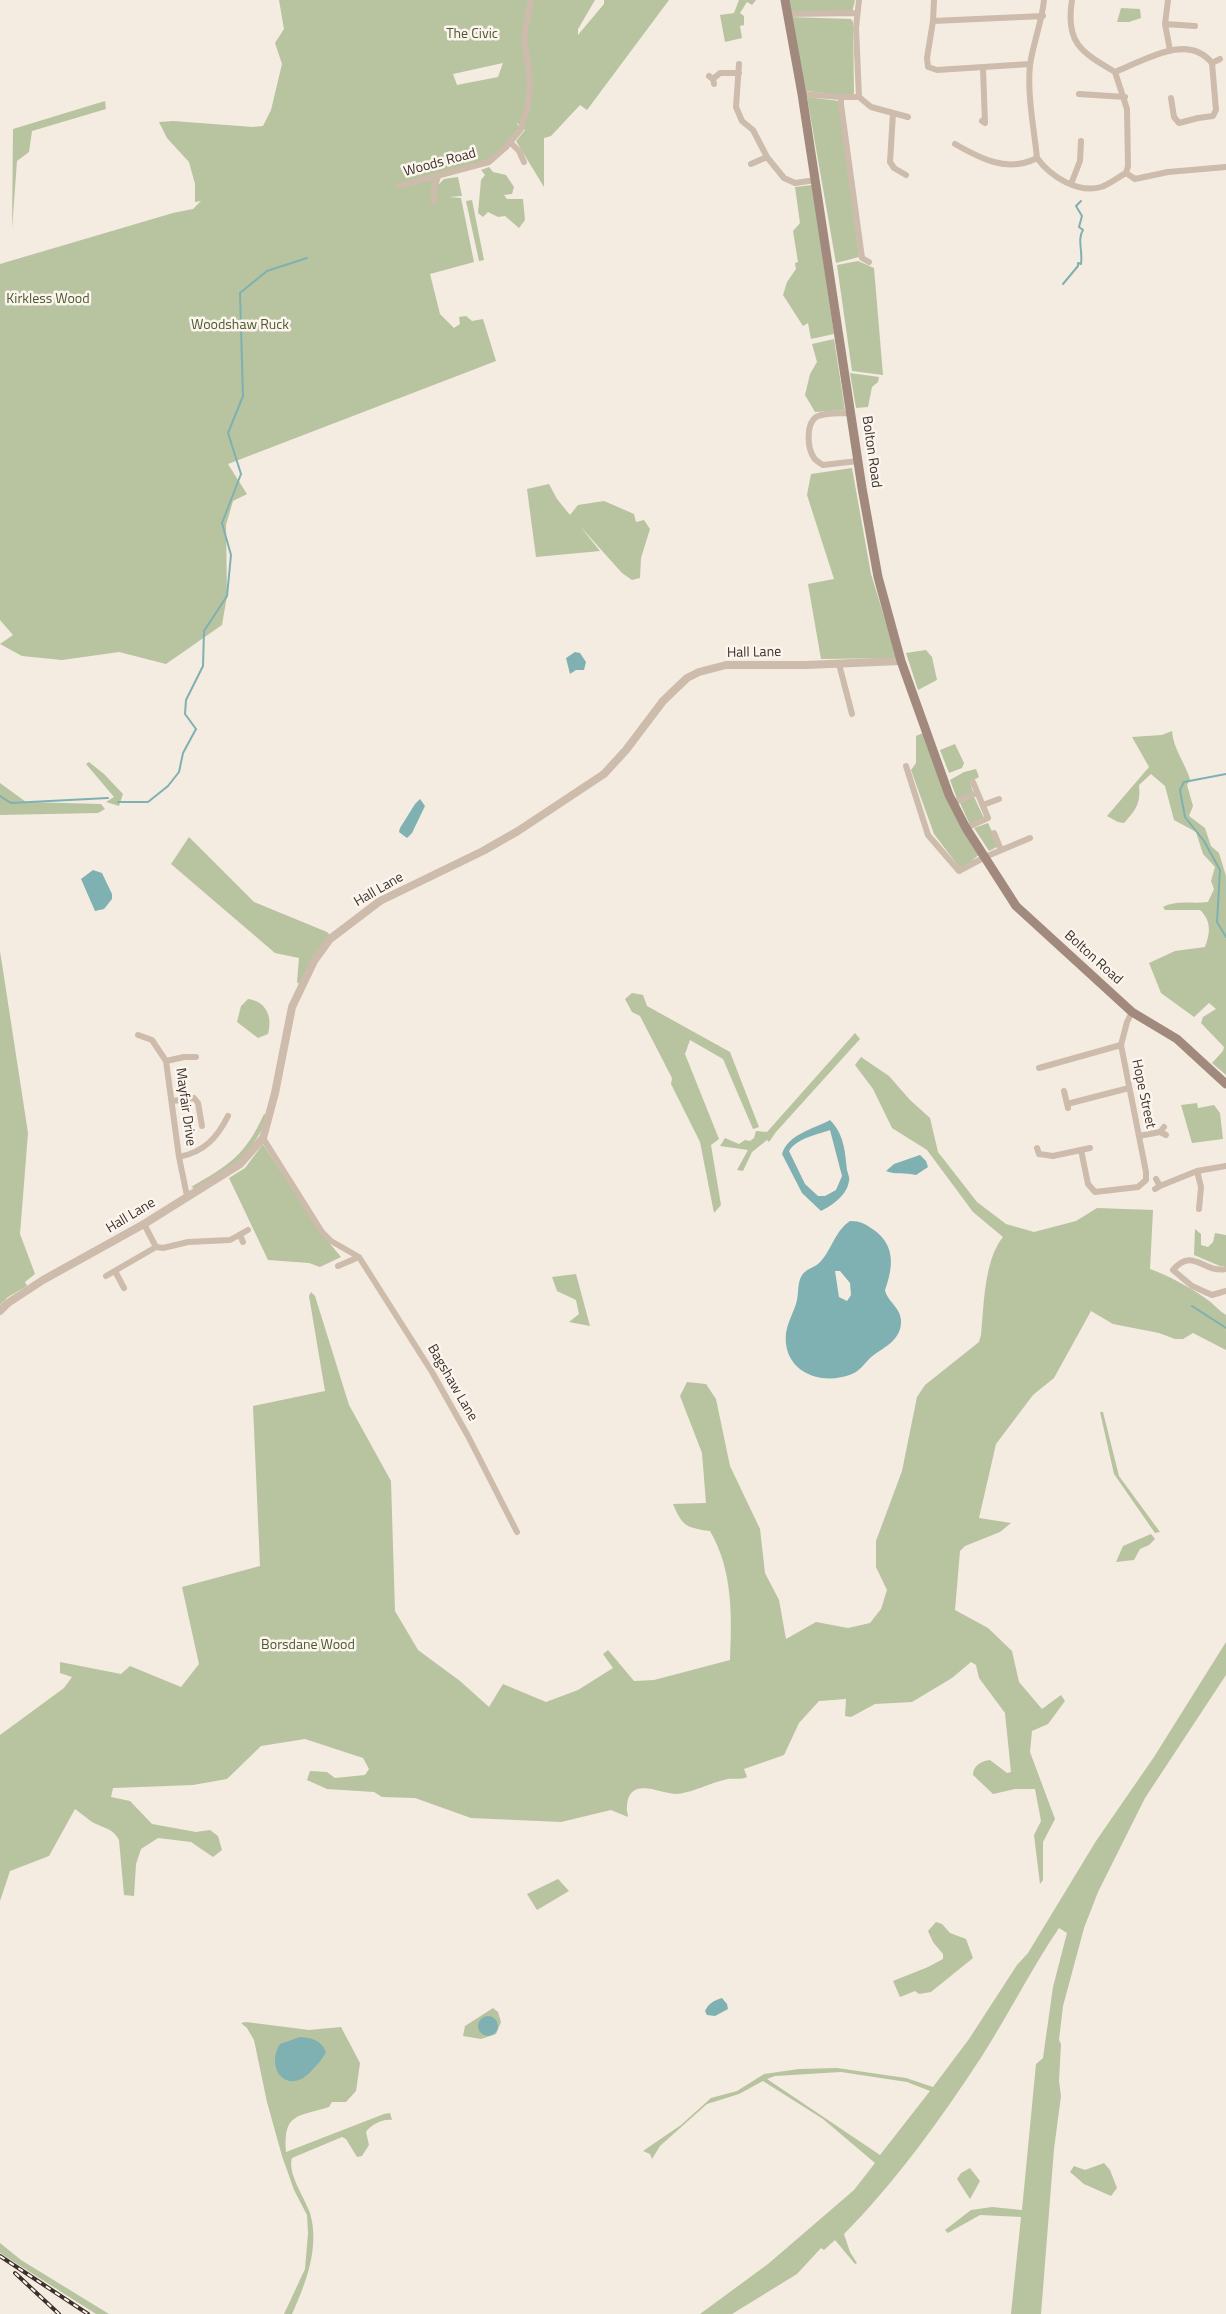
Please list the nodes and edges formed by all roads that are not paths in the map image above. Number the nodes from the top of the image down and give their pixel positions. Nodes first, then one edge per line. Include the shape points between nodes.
1 (531, 0) edge
2 (785, 0) edge
3 (859, 0) edge
4 (934, 0) edge
5 (1044, 0) edge
6 (1072, 0) edge
7 (1168, 0) edge
8 (856, 13) junction
9 (787, 14) junction
10 (1043, 16) junction
11 (934, 21) junction
12 (1165, 24) junction
13 (1195, 26) dead end
14 (1170, 50) junction
15 (1220, 59) dead end
16 (1212, 63) junction
17 (739, 64) dead end
18 (1030, 64) junction
19 (983, 68) junction
20 (1115, 72) junction
21 (739, 73) junction
22 (712, 80) dead end
23 (802, 94) junction
24 (1079, 94) dead end
25 (841, 97) junction
26 (859, 97) junction
27 (1124, 97) junction
28 (1171, 98) dead end
29 (893, 114) junction
30 (908, 117) dead end
31 (982, 121) dead end
32 (510, 142) junction
33 (1081, 142) dead end
34 (955, 144) dead end
35 (766, 157) junction
36 (1037, 158) junction
37 (524, 162) dead end
38 (743, 164) dead end
39 (1226, 167) edge
40 (1126, 173) junction
41 (906, 175) dead end
42 (438, 178) junction
43 (816, 180) junction
44 (1071, 184) junction
45 (399, 186) dead end
46 (434, 202) dead end
47 (869, 262) dead end
48 (852, 413) junction
49 (858, 461) junction
50 (901, 662) junction
51 (839, 664) junction
52 (852, 714) dead end
53 (906, 766) dead end
54 (973, 782) dead end
55 (977, 793) junction
56 (999, 799) dead end
57 (953, 804) junction
58 (983, 805) junction
59 (966, 828) junction
60 (994, 833) dead end
61 (1030, 838) dead end
62 (1001, 850) junction
63 (985, 857) junction
64 (1132, 1012) junction
65 (138, 1035) dead end
66 (1121, 1045) junction
67 (196, 1057) dead end
68 (166, 1061) junction
69 (1039, 1068) dead end
70 (1226, 1084) edge
71 (1129, 1088) junction
72 (1064, 1090) dead end
73 (173, 1100) junction
74 (228, 1116) dead end
75 (202, 1126) dead end
76 (1163, 1131) dead end
77 (1139, 1136) junction
78 (263, 1138) junction
79 (1090, 1148) dead end
80 (1080, 1150) junction
81 (1036, 1153) dead end
82 (179, 1157) junction
83 (1226, 1166) edge
84 (1197, 1171) junction
85 (1156, 1178) dead end
86 (187, 1196) junction
87 (1199, 1210) dead end
88 (144, 1224) junction
89 (248, 1230) dead end
90 (240, 1234) junction
91 (244, 1242) dead end
92 (156, 1248) junction
93 (357, 1256) junction
94 (338, 1266) dead end
95 (1226, 1269) edge
96 (115, 1270) junction
97 (106, 1276) dead end
98 (124, 1288) dead end
99 (1226, 1291) edge
100 (0, 1311) edge
101 (517, 1532) dead end

1 - 32 street, Woods Road via 524,36 530,81 528,105 521,128
2 - 9 main road, Bolton Road
3 - 8 street
4 - 11 street
5 - 10 street
6 - 20 street via 1071,28 1079,48
7 - 12 street
8 - 9 street
8 - 26 street
9 - 23 main road, Bolton Road
10 - 11 street
10 - 18 street
11 - 19 street via 926,58 928,67 937,70
12 - 13 street
12 - 14 street
14 - 16 street via 1197,51
14 - 20 street
15 - 16 street
16 - 28 street via 1216,110 1213,116 1179,124 1174,117
17 - 21 street
18 - 19 street
18 - 36 street
19 - 31 street via 985,123
20 - 27 street
21 - 22 street via 720,73
21 - 35 street via 736,107 742,121 758,137
23 - 25 street
23 - 43 main road, Bolton Road
24 - 27 street
25 - 26 street
25 - 47 street via 862,258
26 - 29 street via 868,105
27 - 40 street via 1128,150
29 - 30 street
29 - 41 street via 890,162
32 - 37 street
32 - 42 street, Woods Road via 489,162
33 - 44 street via 1080,161
34 - 36 street via 987,162 1019,164
35 - 38 street via 751,166
35 - 43 street via 779,174 792,182
36 - 44 street via 1045,170
39 - 40 street via 1168,172 1135,179
40 - 44 street via 1101,187 1085,188
42 - 45 street, Woods Road
42 - 46 street
43 - 48 main road, Bolton Road
48 - 49 main road, Bolton Road
48 - 49 street via 822,415 813,420 809,427 812,454 823,465
49 - 50 main road, Bolton Road via 878,577
50 - 51 street, Hall Lane
50 - 57 main road, Bolton Road
51 - 52 street
51 - 78 street, Hall Lane via 726,665 687,678 663,701 626,750 601,776 527,826 380,901 344,927 320,951 292,1007
53 - 63 street via 928,835 955,869 959,871
54 - 55 street
55 - 57 street
55 - 58 street
56 - 58 street
57 - 59 main road, Bolton Road
58 - 59 street via 988,818
59 - 63 main road, Bolton Road
60 - 62 street
61 - 62 street
62 - 63 street
63 - 64 main road, Bolton Road via 1016,906
64 - 66 street, Hope Street via 1126,1022
64 - 70 main road, Bolton Road via 1177,1039
65 - 68 street, Mayfair Drive via 152,1040
66 - 69 street
66 - 71 street, Hope Street
67 - 68 street
68 - 73 street, Mayfair Drive
71 - 72 street via 1068,1106
71 - 77 street, Hope Street
73 - 75 street via 194,1098
73 - 82 street, Mayfair Drive
74 - 82 street via 220,1132 207,1146
76 - 77 street
77 - 80 street, Hope Street via 1146,1172 1144,1182 1138,1187 1095,1192 1088,1184
78 - 86 street, Hall Lane via 240,1164
78 - 93 street via 322,1232
79 - 80 street
80 - 81 street via 1053,1156
82 - 86 street, Mayfair Drive
83 - 84 street
84 - 85 street via 1158,1188
84 - 87 street via 1201,1192
86 - 88 street, Hall Lane
88 - 92 street
88 - 100 street, Hall Lane via 43,1280 8,1302
89 - 90 street
90 - 91 street
90 - 92 street via 230,1240 188,1242
92 - 96 street
93 - 94 street
93 - 101 street, Bagshaw Lane via 432,1372
95 - 99 street via 1216,1270 1191,1260 1181,1262 1173,1270 1192,1286 1212,1295
96 - 97 street
96 - 98 street

